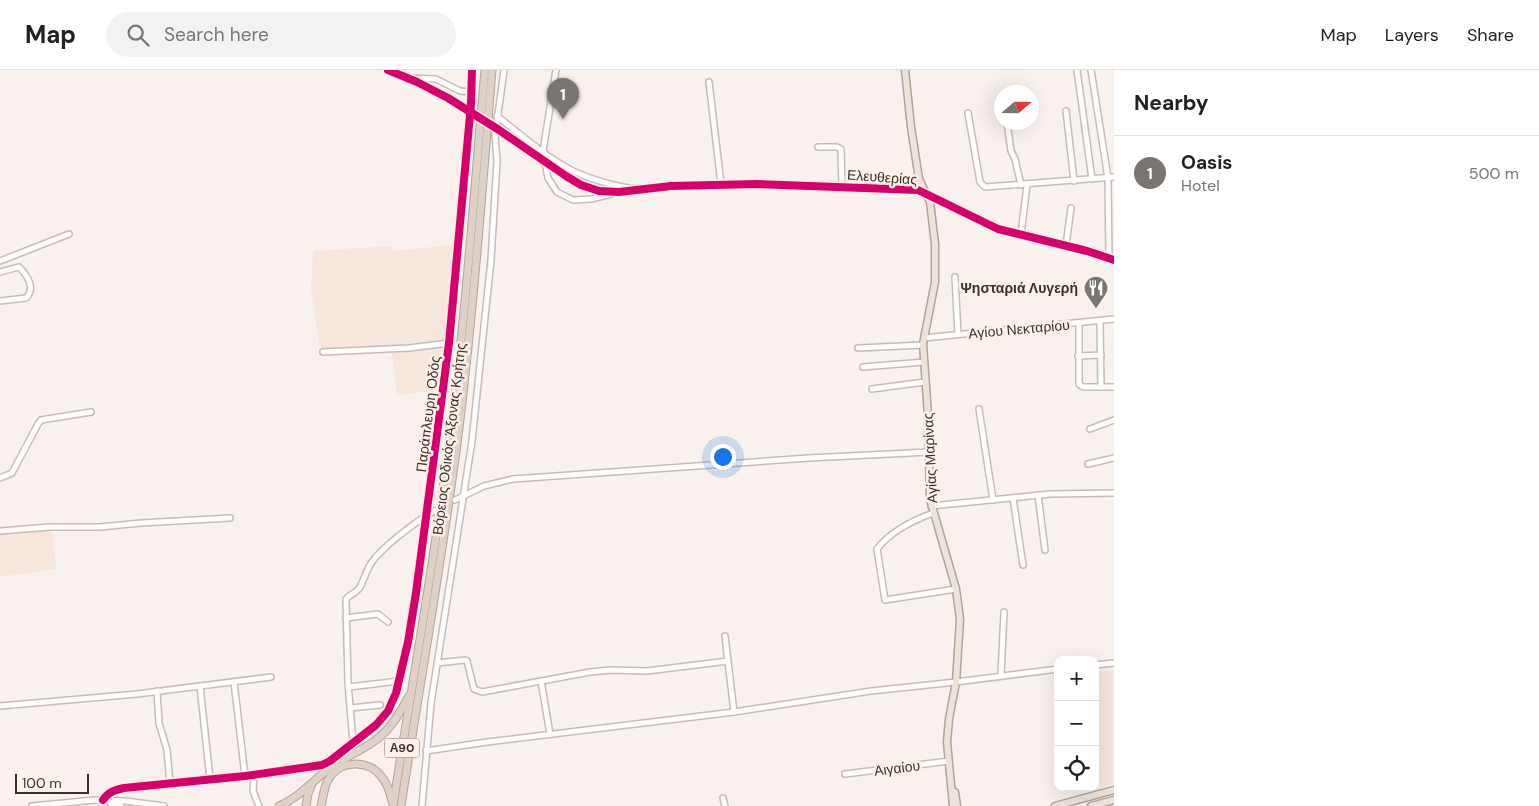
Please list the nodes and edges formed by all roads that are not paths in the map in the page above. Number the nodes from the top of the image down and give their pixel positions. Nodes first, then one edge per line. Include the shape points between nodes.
1 (388, 70) edge
2 (472, 70) edge
3 (484, 70) edge
4 (492, 70) edge
5 (504, 70) edge
6 (556, 70) edge
7 (905, 70) edge
8 (1077, 70) edge
9 (1091, 70) edge
10 (408, 78) junction
11 (709, 82) dead end
12 (471, 92) junction
13 (1066, 111) dead end
14 (968, 113) dead end
15 (497, 116) junction
16 (1008, 130) edge
17 (818, 147) dead end
18 (543, 151) junction
19 (1111, 178) edge
20 (1092, 180) junction
21 (1074, 181) junction
22 (721, 184) junction
23 (1024, 185) junction
24 (842, 187) junction
25 (637, 190) junction
26 (619, 192) junction
27 (928, 195) junction
28 (1071, 208) dead end
29 (69, 234) dead end
30 (1021, 234) junction
31 (1066, 245) junction
32 (1112, 259) edge
33 (0, 260) edge
34 (0, 272) edge
35 (955, 277) dead end
36 (0, 301) edge
37 (1114, 319) edge
38 (1100, 321) junction
39 (1079, 323) junction
40 (958, 334) junction
41 (923, 341) junction
42 (449, 343) junction
43 (858, 348) dead end
44 (324, 352) dead end
45 (1101, 354) junction
46 (1078, 356) junction
47 (924, 362) junction
48 (863, 367) dead end
49 (925, 382) junction
50 (1101, 387) junction
51 (1114, 387) edge
52 (872, 389) dead end
53 (979, 409) dead end
54 (90, 412) dead end
55 (1114, 420) edge
56 (1090, 429) dead end
57 (929, 452) junction
58 (1114, 458) edge
59 (1088, 464) dead end
60 (0, 478) edge
61 (1114, 493) edge
62 (1038, 495) junction
63 (463, 496) junction
64 (1013, 498) junction
65 (455, 500) dead end
66 (993, 500) junction
67 (932, 509) junction
68 (436, 510) dead end
69 (427, 515) junction
70 (230, 518) dead end
71 (0, 531) edge
72 (1045, 550) dead end
73 (1024, 565) dead end
74 (956, 589) junction
75 (1004, 612) dead end
76 (346, 618) junction
77 (388, 622) dead end
78 (725, 636) dead end
79 (728, 661) junction
80 (438, 663) junction
81 (1114, 663) edge
82 (1099, 665) edge
83 (1054, 669) edge
84 (1001, 675) junction
85 (271, 677) dead end
86 (399, 681) junction
87 (540, 681) junction
88 (234, 682) junction
89 (956, 682) junction
90 (200, 686) junction
91 (349, 687) junction
92 (156, 692) junction
93 (412, 692) junction
94 (380, 705) dead end
95 (0, 706) edge
96 (350, 708) junction
97 (734, 712) junction
98 (550, 734) junction
99 (353, 742) junction
100 (426, 751) junction
101 (949, 761) junction
102 (845, 774) dead end
103 (254, 775) junction
104 (245, 776) junction
105 (210, 778) junction
106 (950, 779) junction
107 (314, 781) junction
108 (170, 783) junction
109 (1114, 790) edge
110 (722, 798) dead end
111 (103, 800) junction
112 (1114, 800) edge
113 (323, 804) edge
114 (395, 805) edge
115 (32, 806) edge
116 (121, 806) edge
117 (164, 806) edge
118 (259, 806) edge
119 (279, 806) edge
120 (306, 806) edge
121 (422, 806) edge
122 (725, 806) edge
123 (952, 806) edge
124 (957, 806) edge
125 (1055, 806) edge
126 (1091, 806) edge

1 - 10 street
2 - 12 street, Παράπλευρη Οδός
3 - 93 highway, Βόρειος Οδικός Άξονας Κρήτης / Α90 via 453,416
4 - 114 highway, Βόρειος Οδικός Άξονας Κρήτης / Α90 via 458,436 441,555
5 - 15 street
6 - 18 street
7 - 27 main road, Αγίας Μαρίνας via 919,179
8 - 20 street
9 - 19 street
10 - 12 street via 436,79 460,91
10 - 26 street, bridge via 473,113 566,176 590,188
11 - 22 street
12 - 42 street, Παράπλευρη Οδός
13 - 21 street
14 - 23 street via 981,184 988,188
15 - 18 street
15 - 63 street via 490,260 472,441
16 - 23 street
17 - 24 street via 841,149
18 - 25 street via 593,179
18 - 26 street via 551,185 568,198 580,201
19 - 20 street
19 - 32 street
20 - 21 street
21 - 23 street
22 - 24 street, Ελευθερίας
22 - 25 street, Ελευθερίας
23 - 30 street
24 - 27 street, Ελευθερίας via 918,190
25 - 26 street, Ελευθερίας
27 - 30 street, Ελευθερίας via 989,225
27 - 41 main road, Αγίας Μαρίνας via 936,273
28 - 31 street
29 - 33 street
30 - 31 street, Ελευθερίας
31 - 32 street, Ελευθερίας
34 - 36 street via 20,267 30,282 31,291 26,298
35 - 40 street
37 - 38 street, Αγίου Νεκταρίου
38 - 39 street, Αγίου Νεκταρίου
38 - 45 street
39 - 40 street, Αγίου Νεκταρίου
39 - 46 street
40 - 41 street, Αγίου Νεκταρίου
41 - 43 street, Αγίου Νεκταρίου
41 - 47 main road, Αγίας Μαρίνας
42 - 44 street
42 - 69 street, Παράπλευρη Οδός
45 - 46 street
45 - 50 street
46 - 50 street via 1079,384
47 - 48 street
47 - 49 main road, Αγίας Μαρίνας
49 - 52 street
49 - 57 main road, Αγίας Μαρίνας
50 - 51 street
53 - 66 street
54 - 60 street via 41,420 12,473
55 - 56 street
57 - 63 street via 513,479 484,486
57 - 67 main road, Αγίας Μαρίνας
58 - 59 street
61 - 62 street
62 - 64 street
62 - 72 street
63 - 65 street
63 - 80 street
64 - 66 street
64 - 73 street
66 - 67 street
67 - 74 main road, Αγίας Μαρίνας
67 - 74 street via 877,549 885,600
68 - 69 street
69 - 76 street via 370,564 358,589 347,597
69 - 86 street, Παράπλευρη Οδός
70 - 71 street
74 - 89 main road, Αγίας Μαρίνας via 960,629
75 - 84 street
76 - 77 street via 378,614
76 - 91 street
78 - 79 street
79 - 87 street via 647,671 600,671
79 - 97 street
80 - 87 street via 467,661 472,686 477,691 489,692
80 - 100 street
81 - 82 street
83 - 84 street
84 - 89 street
85 - 88 street
86 - 91 street
86 - 99 street, Παράπλευρη Οδός via 392,704 383,718
87 - 98 street
88 - 90 street
88 - 104 street
89 - 97 street
89 - 101 main road, Αγίας Μαρίνας via 949,718
90 - 92 street
90 - 105 street
91 - 96 street
92 - 95 street
92 - 108 street
93 - 107 highway via 382,734
93 - 114 highway, Βόρειος Οδικός Άξονας Κρήτης / Α90
94 - 96 street
96 - 99 street
97 - 98 street
98 - 100 street
99 - 103 street, Παράπλευρη Οδός via 322,765
100 - 121 street
101 - 102 street, Αιγαίου
101 - 106 main road, Αγίας Μαρίνας
103 - 104 street, Παράπλευρη Οδός
103 - 118 street
104 - 105 street, Παράπλευρη Οδός
105 - 108 street, Παράπλευρη Οδός
106 - 123 main road, Αγίας Μαρίνας
106 - 124 main road, Αγίας Μαρίνας
107 - 119 highway
107 - 120 highway
108 - 111 street, Παράπλευρη Οδός via 119,789
109 - 125 main road
110 - 122 street
111 - 115 street
111 - 116 street
111 - 117 street
112 - 126 main road
113 - 114 highway via 328,780 334,772 357,763 381,775

